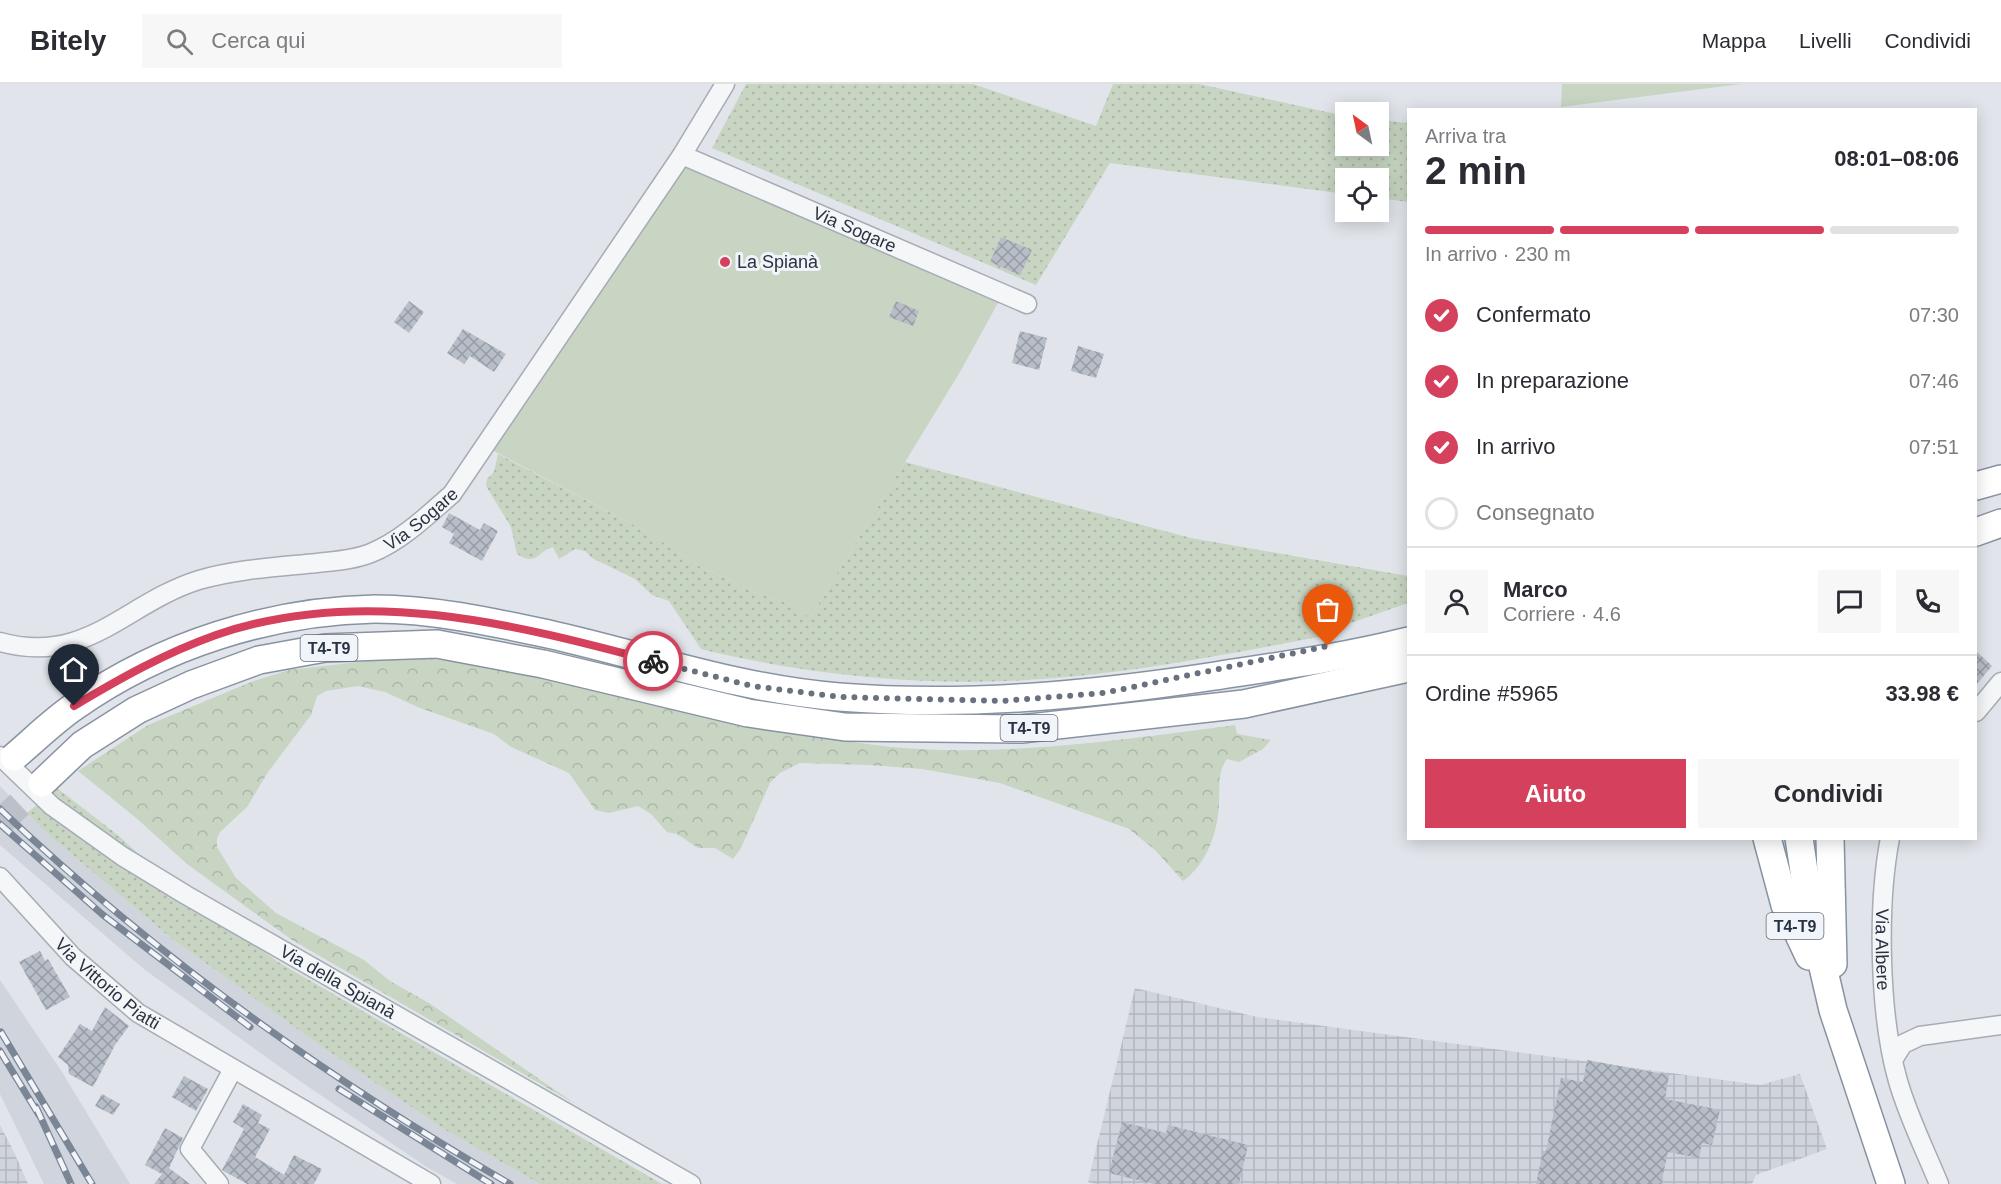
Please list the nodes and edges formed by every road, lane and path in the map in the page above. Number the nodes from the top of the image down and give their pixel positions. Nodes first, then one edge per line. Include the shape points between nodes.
1 (725, 84) edge
2 (682, 155) junction
3 (1027, 303) dead end
4 (2001, 479) edge
5 (1977, 486) edge
6 (2001, 510) edge
7 (1977, 517) edge
8 (2001, 523) edge
9 (1977, 532) edge
10 (1407, 625) edge
11 (1407, 641) edge
12 (0, 642) edge
13 (1405, 669) edge
14 (2001, 682) edge
15 (1104, 693) junction
16 (1977, 711) edge
17 (7, 757) edge
18 (42, 783) tunnel mouth
19 (1768, 840) edge
20 (1799, 840) edge
21 (1830, 840) edge
22 (1890, 840) edge
23 (0, 877) edge
24 (1833, 1010) junction
25 (2001, 1025) edge
26 (1893, 1060) junction
27 (233, 1069) junction
28 (219, 1184) edge
29 (431, 1184) edge
30 (692, 1184) edge
31 (1891, 1184) edge
32 (1939, 1184) edge

1 - 2 street, Via Sogare
2 - 3 street, Via Sogare
2 - 12 street, Via Sogare via 452,494 405,533 370,553 351,558 232,572 198,580 89,638 54,647 23,649
4 - 5 highway
6 - 7 highway
8 - 9 highway
10 - 15 highway, T4-T9 via 1351,642
11 - 15 highway, T4-T9 via 1348,656
13 - 18 highway, T4-T9 via 1244,704 1022,729 845,727 748,713 555,666 437,644 325,648 259,660 137,710 82,745
14 - 16 street
15 - 17 highway, T4-T9 via 1001,701 840,697 752,686 549,634 440,614 366,610 268,621 216,635 167,655 74,706
17 - 30 street, Via della Spianà via 52,806 177,890
19 - 24 highway, T4-T9 via 1785,905
20 - 24 highway, T4-T9 via 1810,911
21 - 24 highway, T4-T9
22 - 26 street, Via Albere via 1883,905 1884,989
23 - 27 street, Via Vittorio Piatti via 73,957 138,1013
24 - 31 highway, T4-T9
25 - 26 street via 1920,1036 1903,1044
26 - 32 street, Via Albere
27 - 28 street via 190,1149
27 - 29 street, Via Vittorio Piatti

